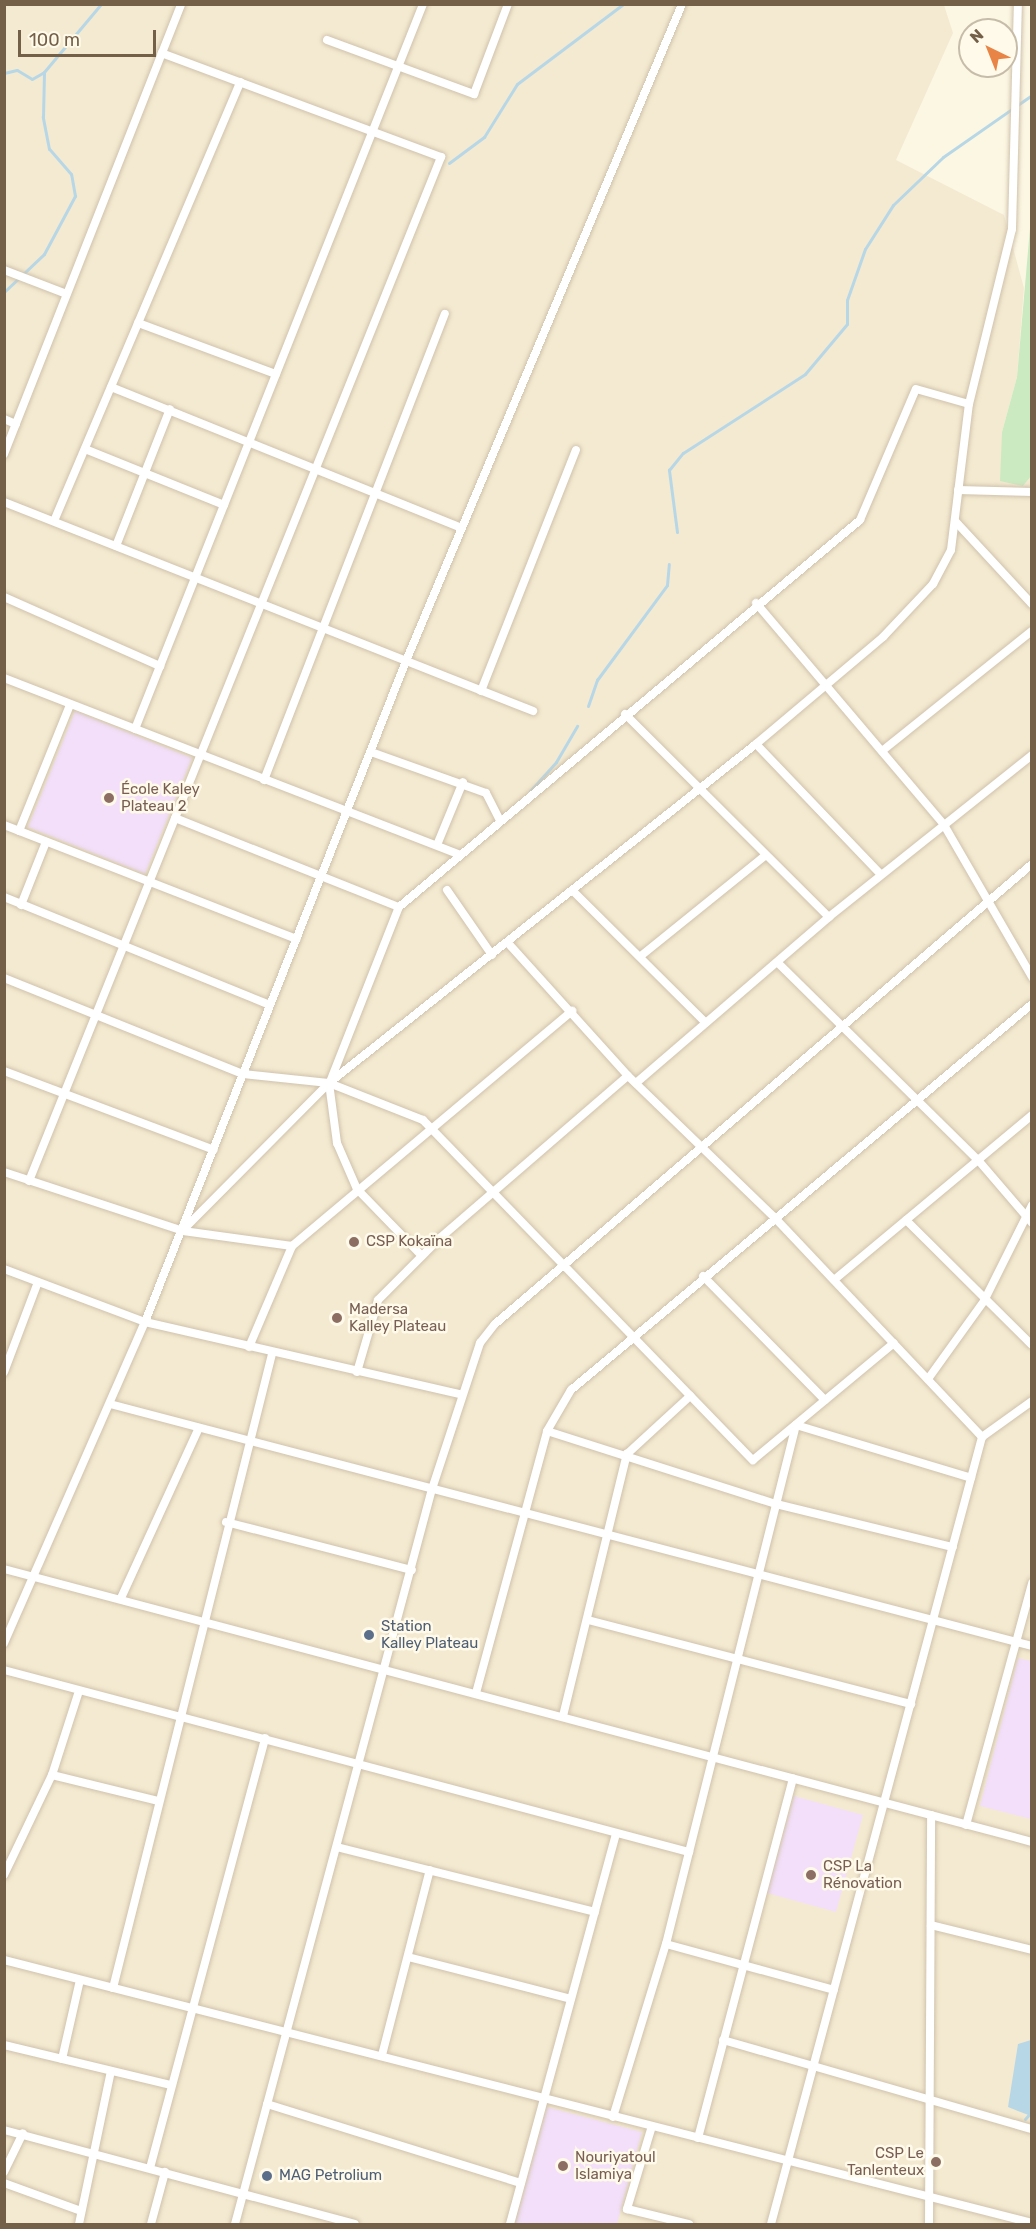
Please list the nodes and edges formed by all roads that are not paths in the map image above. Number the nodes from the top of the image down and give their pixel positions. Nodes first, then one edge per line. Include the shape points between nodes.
1 (181, 4) edge
2 (423, 4) edge
3 (508, 4) edge
4 (682, 4) edge
5 (1018, 4) edge
6 (327, 40) dead end
7 (162, 52) junction
8 (398, 67) junction
9 (240, 81) junction
10 (373, 131) junction
11 (4, 270) edge
12 (67, 294) junction
13 (445, 314) dead end
14 (138, 323) junction
15 (276, 374) junction
16 (111, 387) junction
17 (969, 404) junction
18 (170, 409) junction
19 (4, 419) edge
20 (16, 424) junction
21 (250, 440) junction
22 (84, 449) junction
23 (576, 450) dead end
24 (4, 454) edge
25 (317, 466) junction
26 (145, 473) junction
27 (958, 490) junction
28 (375, 491) junction
29 (1032, 492) edge
30 (4, 502) edge
31 (224, 505) junction
32 (54, 521) junction
33 (956, 522) junction
34 (462, 528) junction
35 (116, 546) junction
36 (195, 577) junction
37 (4, 597) edge
38 (756, 603) junction
39 (261, 604) junction
40 (1032, 604) edge
41 (324, 628) junction
42 (1032, 631) edge
43 (406, 661) junction
44 (160, 666) junction
45 (4, 678) edge
46 (826, 685) junction
47 (481, 691) junction
48 (70, 705) junction
49 (532, 711) dead end
50 (625, 714) junction
51 (135, 729) junction
52 (756, 744) junction
53 (882, 751) junction
54 (370, 752) junction
55 (201, 755) junction
56 (1032, 755) edge
57 (264, 780) junction
58 (463, 782) junction
59 (698, 792) junction
60 (346, 812) junction
61 (175, 818) junction
62 (500, 820) junction
63 (4, 825) edge
64 (945, 825) junction
65 (19, 831) junction
66 (46, 842) junction
67 (437, 845) junction
68 (460, 855) junction
69 (766, 855) junction
70 (1032, 864) edge
71 (881, 875) junction
72 (320, 876) junction
73 (149, 883) junction
74 (447, 890) dead end
75 (573, 891) junction
76 (4, 897) edge
77 (986, 901) junction
78 (21, 904) junction
79 (399, 907) junction
80 (829, 917) junction
81 (297, 939) junction
82 (508, 943) junction
83 (124, 945) junction
84 (492, 955) junction
85 (642, 955) junction
86 (779, 964) junction
87 (1032, 977) edge
88 (4, 978) edge
89 (1032, 1004) edge
90 (270, 1005) junction
91 (572, 1011) junction
92 (96, 1015) junction
93 (706, 1023) junction
94 (842, 1025) junction
95 (4, 1071) edge
96 (243, 1074) junction
97 (628, 1076) junction
98 (329, 1083) junction
99 (636, 1083) junction
100 (64, 1094) junction
101 (918, 1099) junction
102 (1032, 1114) edge
103 (434, 1131) junction
104 (701, 1146) junction
105 (214, 1150) junction
106 (978, 1160) junction
107 (4, 1172) edge
108 (29, 1181) junction
109 (357, 1189) junction
110 (492, 1195) junction
111 (1032, 1205) edge
112 (1025, 1216) junction
113 (774, 1217) junction
114 (906, 1220) junction
115 (1032, 1223) edge
116 (183, 1231) junction
117 (292, 1246) junction
118 (422, 1256) junction
119 (563, 1265) junction
120 (4, 1269) edge
121 (703, 1276) junction
122 (834, 1280) junction
123 (38, 1282) junction
124 (984, 1301) junction
125 (146, 1322) junction
126 (633, 1337) junction
127 (894, 1343) junction
128 (1032, 1346) edge
129 (249, 1347) junction
130 (272, 1354) junction
131 (4, 1372) edge
132 (357, 1372) junction
133 (928, 1379) junction
134 (460, 1395) junction
135 (690, 1395) junction
136 (825, 1400) junction
137 (1032, 1401) edge
138 (110, 1404) junction
139 (796, 1425) junction
140 (199, 1428) junction
141 (547, 1431) junction
142 (982, 1437) junction
143 (248, 1440) junction
144 (627, 1454) junction
145 (971, 1478) junction
146 (432, 1489) junction
147 (776, 1504) junction
148 (525, 1513) junction
149 (226, 1522) junction
150 (609, 1535) junction
151 (953, 1547) junction
152 (4, 1569) edge
153 (412, 1570) junction
154 (759, 1574) junction
155 (37, 1575) junction
156 (1032, 1583) edge
157 (121, 1598) junction
158 (202, 1620) junction
159 (588, 1620) junction
160 (933, 1620) junction
161 (4, 1642) edge
162 (1016, 1642) junction
163 (1032, 1646) edge
164 (737, 1659) junction
165 (385, 1669) junction
166 (4, 1670) edge
167 (79, 1691) junction
168 (476, 1693) junction
169 (911, 1704) junction
170 (563, 1716) junction
171 (177, 1718) junction
172 (265, 1738) junction
173 (713, 1756) junction
174 (360, 1761) junction
175 (52, 1775) junction
176 (793, 1778) junction
177 (159, 1802) junction
178 (884, 1803) junction
179 (931, 1815) junction
180 (966, 1825) junction
181 (616, 1834) junction
182 (1032, 1842) edge
183 (337, 1847) junction
184 (689, 1852) junction
185 (430, 1870) junction
186 (4, 1875) edge
187 (595, 1912) junction
188 (931, 1925) junction
189 (666, 1944) junction
190 (1032, 1950) edge
191 (408, 1957) junction
192 (4, 1960) edge
193 (743, 1965) junction
194 (80, 1980) junction
195 (113, 1988) junction
196 (834, 1990) junction
197 (571, 1999) junction
198 (194, 2007) junction
199 (287, 2030) junction
200 (723, 2040) junction
201 (4, 2045) edge
202 (382, 2055) junction
203 (62, 2059) junction
204 (814, 2066) junction
205 (111, 2071) junction
206 (171, 2085) junction
207 (544, 2099) junction
208 (929, 2100) junction
209 (267, 2104) junction
210 (613, 2117) junction
211 (652, 2126) junction
212 (1032, 2128) edge
213 (4, 2130) edge
214 (23, 2133) junction
215 (698, 2138) junction
216 (96, 2154) junction
217 (788, 2161) junction
218 (150, 2168) junction
219 (4, 2172) edge
220 (165, 2172) junction
221 (521, 2183) junction
222 (4, 2184) edge
223 (244, 2194) junction
224 (929, 2197) junction
225 (81, 2211) junction
226 (340, 2223) edge
227 (1032, 2223) edge
228 (79, 2224) edge
229 (151, 2224) edge
230 (235, 2224) edge
231 (354, 2224) edge
232 (510, 2224) edge
233 (689, 2224) edge
234 (771, 2224) edge
235 (929, 2224) edge

1 - 7 street
2 - 8 street
3 - 8 street via 474,94
4 - 34 street
5 - 17 street via 1012,229
6 - 8 street
7 - 9 street
7 - 12 street
8 - 10 street
9 - 10 street
9 - 14 street
10 - 15 street
10 - 25 street via 441,157
11 - 12 street
12 - 20 street
13 - 28 street
14 - 15 street
14 - 16 street
15 - 21 street
16 - 18 street
16 - 22 street
17 - 27 street
17 - 38 street via 916,389 860,520
18 - 21 street
18 - 26 street
19 - 20 street
20 - 24 street
21 - 25 street
21 - 31 street
22 - 26 street
22 - 32 street
23 - 47 street
25 - 28 street
25 - 39 street
26 - 31 street
26 - 35 street
27 - 29 street
27 - 33 street
28 - 34 street
28 - 41 street
30 - 32 street
31 - 36 street
32 - 35 street
33 - 40 street
33 - 46 street via 951,550 933,584
34 - 43 street
35 - 36 street
36 - 39 street
36 - 44 street
37 - 44 street
38 - 46 street
38 - 50 street
39 - 41 street
39 - 55 street
41 - 43 street
41 - 57 street
42 - 53 street
43 - 47 street
43 - 54 street
44 - 51 street
45 - 48 street
46 - 52 street
46 - 53 street
47 - 49 street
48 - 51 street
48 - 65 street
50 - 59 street
50 - 62 street
51 - 55 street
52 - 59 street
52 - 71 street
53 - 64 street
54 - 58 street
54 - 60 street
55 - 57 street
55 - 61 street
56 - 64 street
57 - 60 street
58 - 62 street via 486,793
58 - 67 street
59 - 69 street
59 - 75 street
60 - 67 street
60 - 72 street
61 - 72 street
61 - 73 street
62 - 68 street
63 - 65 street
64 - 71 street
64 - 77 street
65 - 66 street
66 - 73 street
66 - 78 street
67 - 68 street
68 - 79 street
69 - 80 street
69 - 85 street
70 - 77 street
71 - 80 street
72 - 79 street
72 - 81 street
73 - 81 street
73 - 83 street
74 - 84 street
75 - 82 street
75 - 85 street
76 - 78 street
77 - 87 street
77 - 94 street
78 - 83 street
79 - 98 street
80 - 86 street
81 - 90 street
82 - 84 street
82 - 91 street
83 - 90 street
83 - 92 street
84 - 98 street
85 - 93 street
86 - 93 street
86 - 94 street
88 - 92 street
89 - 101 street
90 - 96 street
91 - 97 street
91 - 103 street
92 - 96 street
92 - 100 street
93 - 99 street
94 - 101 street
94 - 104 street
95 - 100 street
96 - 98 street
96 - 105 street
97 - 99 street
97 - 110 street
98 - 103 street via 423,1120
98 - 109 street via 337,1143
98 - 116 street
99 - 104 street
100 - 105 street
100 - 108 street
101 - 106 street
101 - 113 street
102 - 106 street
103 - 109 street
103 - 110 street
104 - 113 street
104 - 119 street
105 - 116 street
106 - 112 street
106 - 114 street
107 - 108 street
108 - 116 street
109 - 117 street
109 - 118 street
110 - 118 street
110 - 119 street
111 - 112 street
112 - 115 street
112 - 124 street
113 - 121 street
113 - 122 street
114 - 122 street
114 - 124 street
116 - 117 street
116 - 125 street
117 - 129 street
118 - 132 street via 378,1300
119 - 126 street
119 - 134 street via 495,1324 474,1355
120 - 123 street
121 - 126 street
121 - 136 street
122 - 127 street
123 - 125 street
123 - 131 street
124 - 128 street
124 - 133 street
125 - 129 street
125 - 138 street
126 - 135 street
126 - 141 street via 571,1390
127 - 133 street
127 - 136 street
129 - 130 street
130 - 132 street
130 - 143 street
132 - 134 street
133 - 142 street
134 - 146 street
135 - 139 street via 753,1460
135 - 144 street
136 - 139 street
137 - 142 street
138 - 140 street
138 - 155 street
139 - 145 street
139 - 147 street
140 - 143 street
140 - 157 street
141 - 144 street
141 - 148 street
142 - 145 street
143 - 146 street
143 - 149 street
144 - 147 street
144 - 150 street
145 - 151 street
146 - 148 street
146 - 153 street
147 - 151 street
147 - 154 street
148 - 150 street
148 - 168 street
149 - 153 street
149 - 158 street
150 - 154 street
150 - 159 street
151 - 160 street
152 - 155 street
153 - 165 street
154 - 160 street
154 - 164 street
155 - 157 street
155 - 161 street
156 - 162 street
157 - 158 street
158 - 165 street
158 - 171 street
159 - 164 street
159 - 170 street
160 - 162 street
160 - 169 street
162 - 163 street
162 - 180 street
164 - 169 street
164 - 173 street
165 - 168 street
165 - 174 street
166 - 167 street
167 - 171 street
167 - 175 street
168 - 170 street
169 - 178 street
170 - 173 street
171 - 172 street
171 - 177 street
172 - 174 street
172 - 198 street
173 - 176 street
173 - 184 street
174 - 181 street
174 - 183 street
175 - 177 street
175 - 186 street
176 - 178 street
176 - 193 street
177 - 195 street
178 - 179 street
178 - 196 street
179 - 180 street
179 - 188 street
180 - 182 street
181 - 184 street
181 - 187 street
183 - 185 street
183 - 199 street
184 - 189 street
185 - 187 street
185 - 191 street
187 - 197 street
188 - 190 street
188 - 208 street
189 - 193 street
189 - 210 street
191 - 197 street
191 - 202 street
192 - 194 street
193 - 196 street
193 - 200 street
194 - 195 street
194 - 203 street
195 - 198 street
196 - 204 street
197 - 207 street
198 - 199 street
198 - 206 street
199 - 202 street
199 - 209 street
200 - 204 street
200 - 215 street
201 - 203 street
202 - 207 street
203 - 205 street
204 - 208 street
204 - 217 street
205 - 206 street
205 - 216 street
206 - 218 street
207 - 210 street
207 - 221 street
208 - 212 street
208 - 224 street
209 - 221 street
209 - 223 street
210 - 211 street
211 - 215 street
211 - 233 street via 627,2209
213 - 214 street
214 - 216 street
214 - 219 street
215 - 217 street
216 - 218 street
216 - 225 street
217 - 224 street
217 - 234 street
218 - 220 street
220 - 223 street
220 - 229 street
221 - 232 street
222 - 225 street
223 - 226 street
223 - 230 street
224 - 227 street
224 - 235 street
225 - 228 street
226 - 231 street

